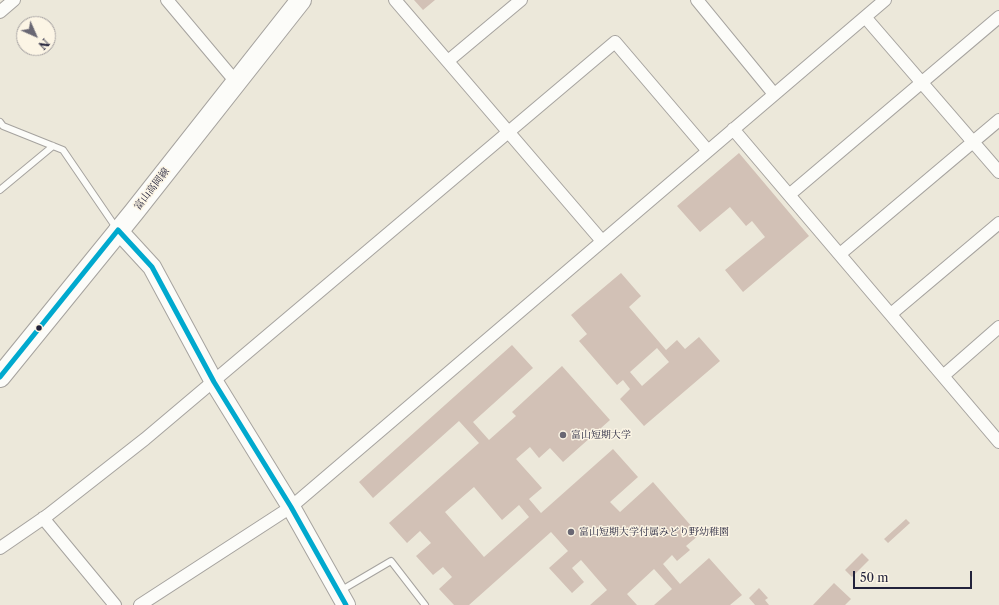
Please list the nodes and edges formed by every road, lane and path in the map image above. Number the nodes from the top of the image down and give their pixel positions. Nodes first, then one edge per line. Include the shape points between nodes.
1 (14, 0) edge
2 (167, 0) edge
3 (301, 0) edge
4 (395, 0) edge
5 (520, 0) edge
6 (697, 0) edge
7 (884, 0) edge
8 (0, 12) edge
9 (865, 17) junction
10 (999, 17) edge
11 (448, 62) junction
12 (236, 82) junction
13 (921, 83) junction
14 (774, 94) junction
15 (999, 120) edge
16 (0, 122) edge
17 (733, 129) junction
18 (508, 132) junction
19 (973, 142) junction
20 (53, 146) junction
21 (708, 151) junction
22 (999, 172) edge
23 (0, 190) edge
24 (789, 195) junction
25 (999, 223) edge
26 (118, 230) junction
27 (602, 241) junction
28 (840, 254) junction
29 (891, 314) junction
30 (999, 328) edge
31 (943, 376) junction
32 (0, 377) edge
33 (214, 382) junction
34 (998, 440) edge
35 (291, 507) junction
36 (43, 518) junction
37 (0, 548) edge
38 (342, 599) edge
39 (115, 605) edge
40 (140, 605) edge
41 (425, 605) edge

1 - 8 street
2 - 12 street
3 - 12 main road, 富山高岡線
4 - 11 street
5 - 11 street
6 - 14 street
7 - 9 street
9 - 13 street
9 - 14 street
10 - 13 street
11 - 18 street
12 - 26 main road, 富山高岡線
13 - 19 street
13 - 24 street
14 - 17 street
15 - 19 street
16 - 20 lane
17 - 21 street
17 - 24 street
18 - 21 street via 615,42
18 - 27 street
18 - 33 street
19 - 22 street
19 - 28 street
20 - 23 lane
20 - 26 lane via 63,150
21 - 27 street
24 - 28 street
25 - 29 street
26 - 32 main road, 富山高岡線
26 - 33 main road via 152,267
27 - 35 street
28 - 29 street
29 - 31 street
30 - 31 street
31 - 34 street
33 - 35 main road
33 - 36 street
35 - 38 main road
35 - 40 street
36 - 37 street
36 - 39 street
38 - 41 lane via 391,561

